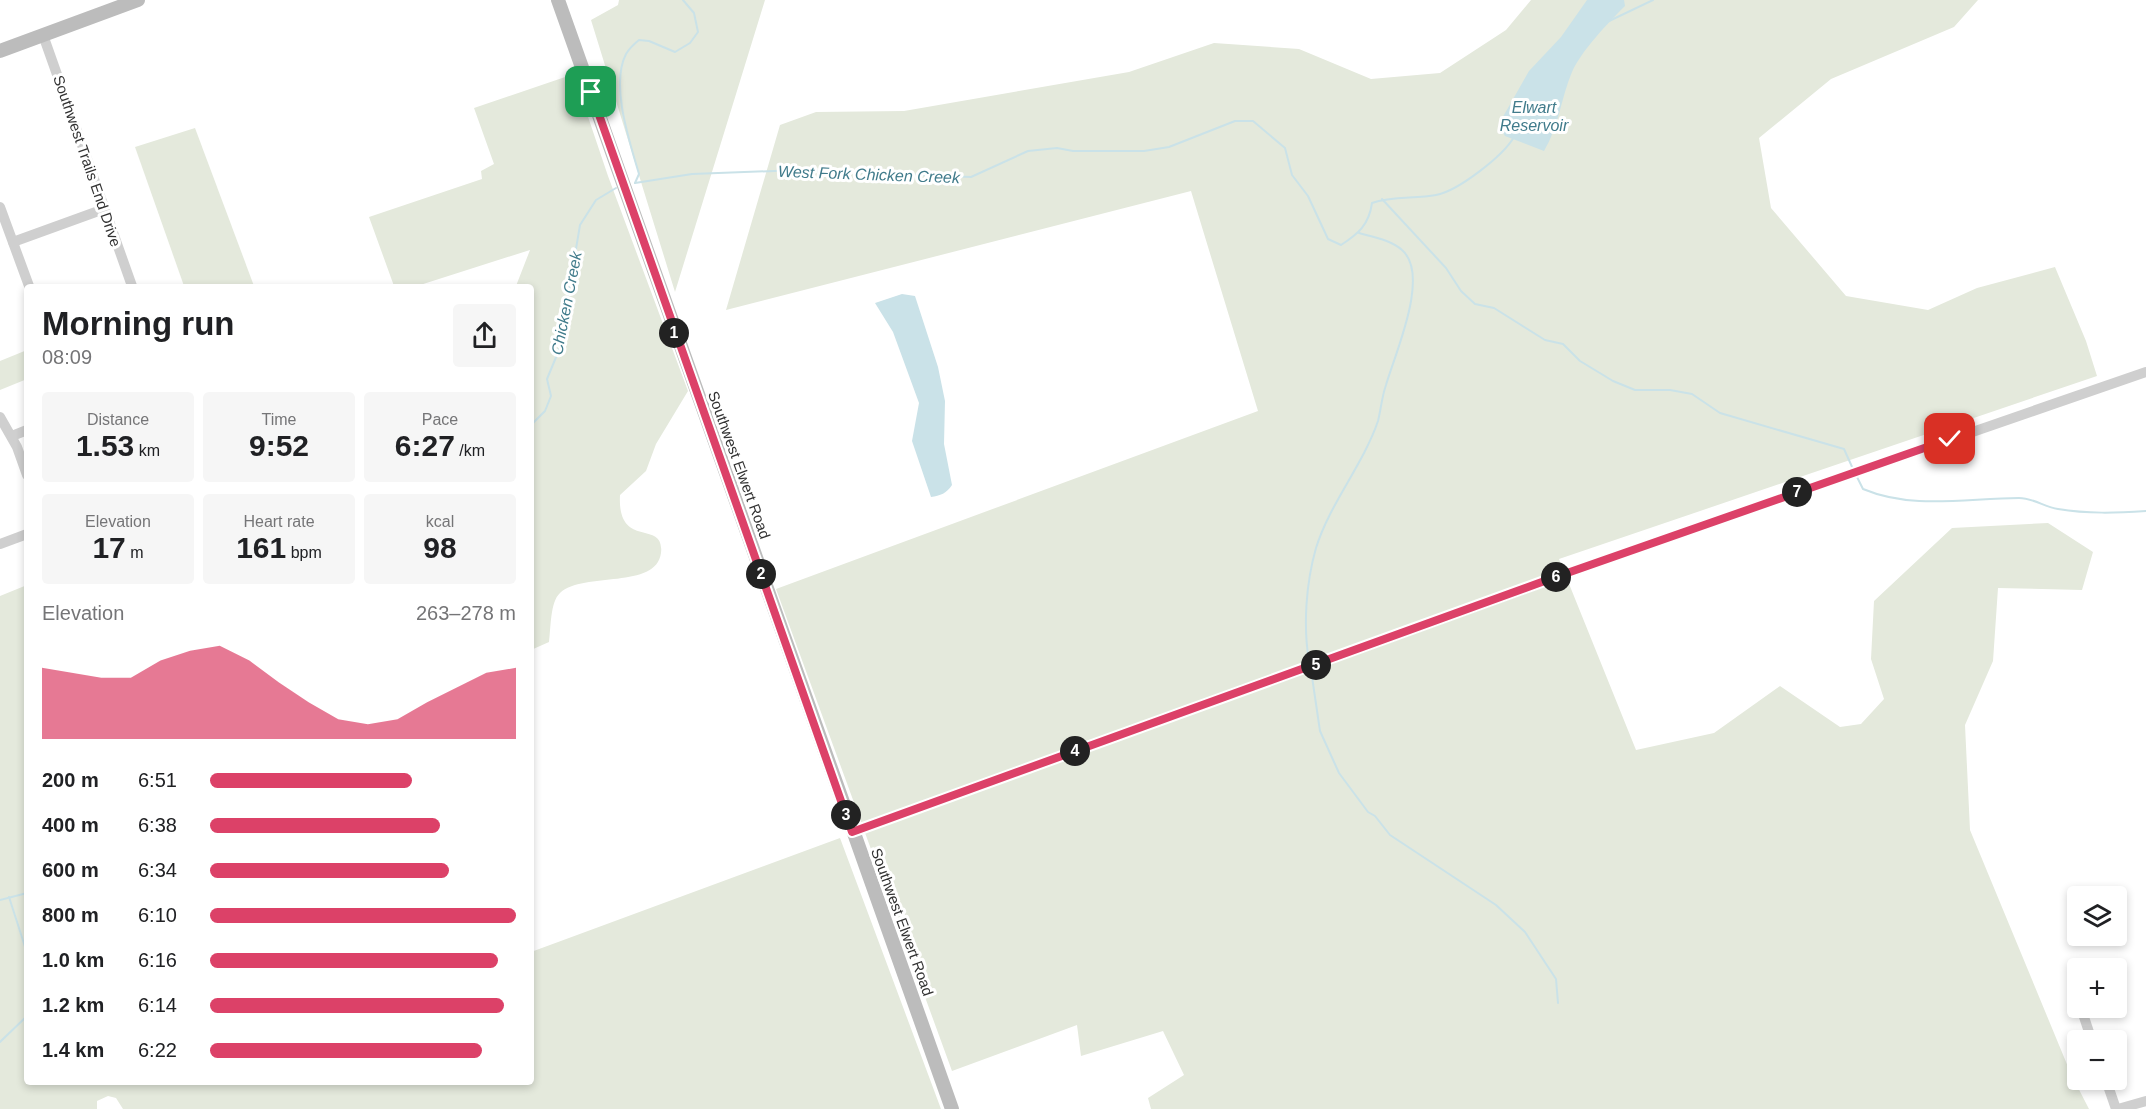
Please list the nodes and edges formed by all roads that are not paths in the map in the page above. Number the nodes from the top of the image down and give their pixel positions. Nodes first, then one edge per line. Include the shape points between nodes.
1 (138, 0) edge
2 (558, 0) edge
3 (43, 35) junction
4 (0, 51) edge
5 (0, 207) edge
6 (104, 209) junction
7 (13, 242) junction
8 (28, 284) edge
9 (131, 284) edge
10 (2146, 372) edge
11 (0, 417) edge
12 (24, 431) edge
13 (12, 436) junction
14 (24, 467) edge
15 (24, 535) edge
16 (0, 544) edge
17 (852, 832) junction
18 (2110, 1090) edge
19 (2146, 1101) edge
20 (952, 1109) edge
21 (2117, 1109) edge

1 - 3 main road
2 - 17 main road, Southwest Elwert Road
3 - 4 main road
3 - 6 street, Southwest Trails End Drive
5 - 7 street
6 - 7 street
6 - 9 street, Southwest Trails End Drive
7 - 8 street
10 - 17 street via 1660,540
11 - 13 street
12 - 13 street
13 - 14 street
15 - 16 street
17 - 20 main road, Southwest Elwert Road
18 - 21 street
19 - 21 street

